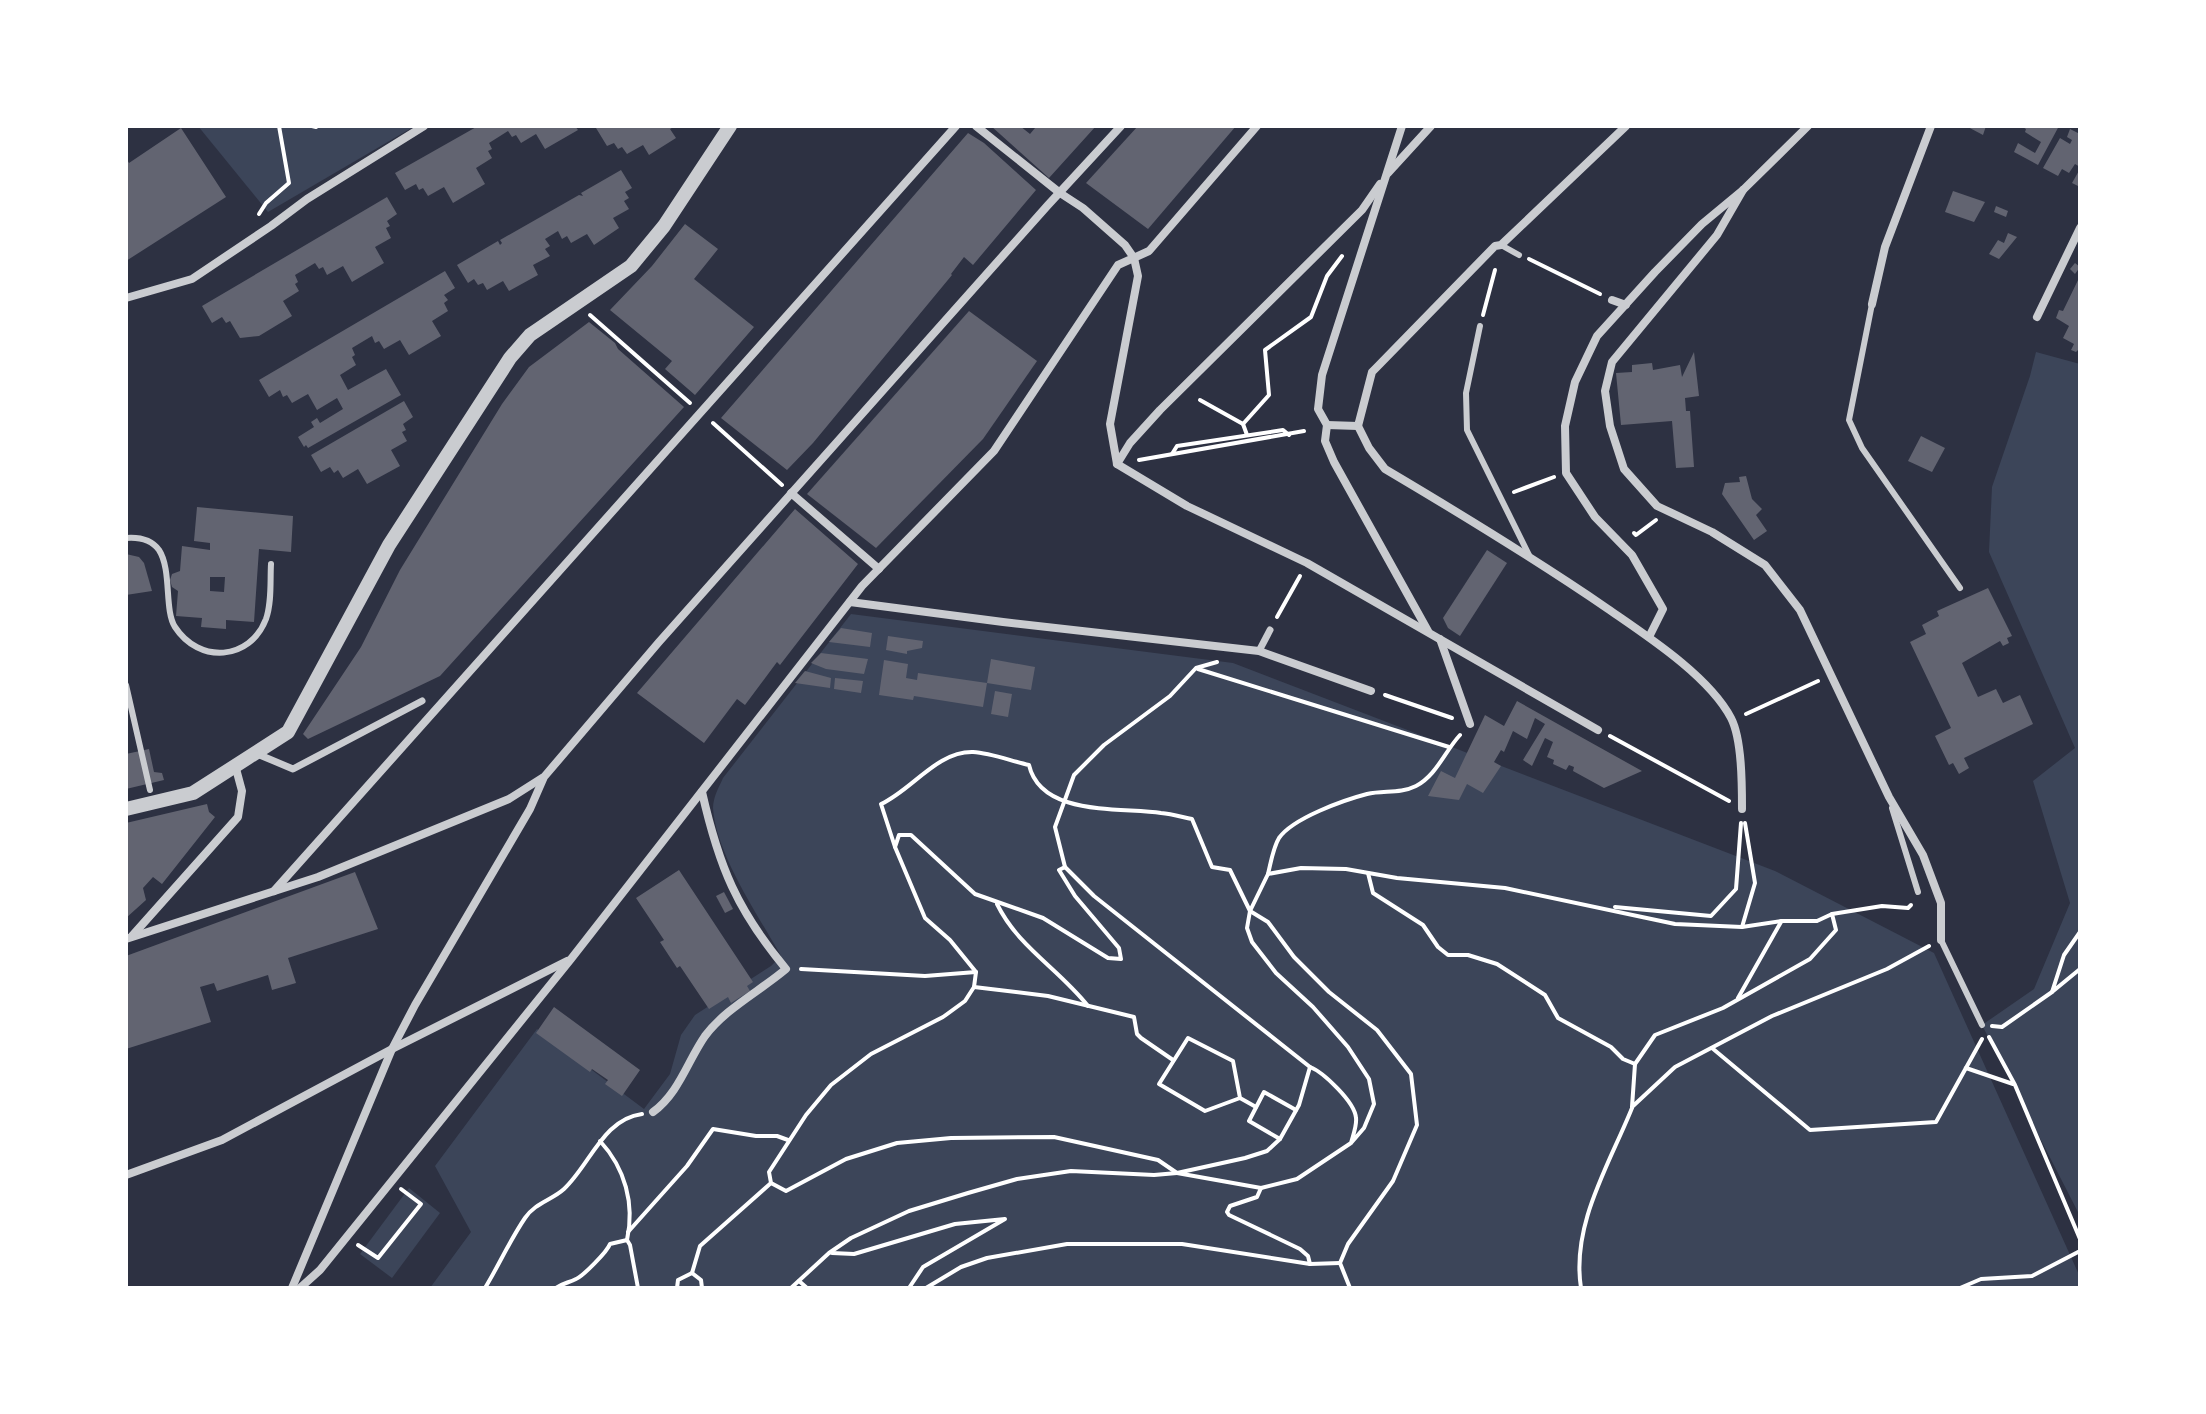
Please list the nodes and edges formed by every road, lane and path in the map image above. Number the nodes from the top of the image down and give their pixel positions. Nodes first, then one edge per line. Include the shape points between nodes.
1 (279, 126) edge
2 (424, 126) edge
3 (730, 126) edge
4 (956, 126) edge
5 (976, 126) edge
6 (1121, 126) edge
7 (1257, 126) edge
8 (1402, 126) edge
9 (1431, 126) edge
10 (1626, 126) edge
11 (1808, 126) edge
12 (1931, 126) edge
13 (1386, 175) junction
14 (1743, 190) junction
15 (1060, 193) junction
16 (258, 215) dead end
17 (2080, 228) edge
18 (1348, 245) dead end
19 (1501, 245) junction
20 (1519, 255) joint
21 (1134, 258) junction
22 (1496, 265) dead end
23 (126, 298) edge
24 (1612, 300) joint
25 (1872, 304) joint
26 (1626, 305) junction
27 (590, 315) dead end
28 (2037, 317) dead end
29 (1480, 326) joint
30 (1200, 400) dead end
31 (691, 403) dead end
32 (713, 423) dead end
33 (1243, 424) junction
34 (1327, 425) junction
35 (1358, 426) junction
36 (1304, 431) dead end
37 (1247, 435) junction
38 (1289, 435) junction
39 (1172, 454) junction
40 (1117, 464) junction
41 (1566, 473) junction
42 (791, 493) junction
43 (1500, 497) junction
44 (1655, 521) dead end
45 (1636, 535) dead end
46 (126, 538) edge
47 (1529, 555) junction
48 (1307, 563) junction
49 (271, 564) dead end
50 (879, 569) junction
51 (1960, 588) dead end
52 (850, 602) junction
53 (1270, 630) joint
54 (1428, 631) junction
55 (1649, 637) junction
56 (1440, 639) junction
57 (1259, 651) junction
58 (1831, 675) junction
59 (126, 685) edge
60 (1371, 691) joint
61 (422, 701) dead end
62 (1742, 716) dead end
63 (1470, 724) junction
64 (1598, 730) joint
65 (1449, 747) junction
66 (253, 753) junction
67 (235, 765) junction
68 (544, 777) junction
69 (150, 790) dead end
70 (702, 792) junction
71 (1889, 797) junction
72 (1065, 801) junction
73 (126, 809) edge
74 (1742, 809) junction
75 (895, 847) junction
76 (1065, 867) junction
77 (1368, 873) junction
78 (1268, 874) junction
79 (274, 891) junction
80 (1918, 892) dead end
81 (997, 904) junction
82 (1599, 906) junction
83 (1908, 908) dead end
84 (1250, 911) junction
85 (1832, 914) junction
86 (1781, 921) junction
87 (1742, 927) junction
88 (2080, 932) edge
89 (129, 938) edge
90 (1941, 940) junction
91 (571, 959) junction
92 (786, 969) junction
93 (2080, 969) edge
94 (976, 972) junction
95 (974, 987) junction
96 (2052, 992) junction
97 (1737, 1000) junction
98 (1089, 1007) junction
99 (1982, 1025) junction
100 (1712, 1048) junction
101 (392, 1049) junction
102 (1173, 1060) junction
103 (1635, 1064) junction
104 (1310, 1067) junction
105 (1966, 1068) junction
106 (2015, 1085) junction
107 (1240, 1098) junction
108 (1256, 1107) junction
109 (1632, 1107) junction
110 (1296, 1110) junction
111 (653, 1112) joint
112 (1280, 1139) junction
113 (788, 1140) junction
114 (600, 1141) junction
115 (1351, 1143) junction
116 (1177, 1173) junction
117 (126, 1175) edge
118 (771, 1183) junction
119 (1261, 1188) junction
120 (400, 1189) dead end
121 (628, 1232) junction
122 (2080, 1239) edge
123 (627, 1240) junction
124 (358, 1245) dead end
125 (2080, 1251) edge
126 (829, 1253) junction
127 (1340, 1263) junction
128 (1310, 1264) junction
129 (692, 1273) junction
130 (799, 1281) junction
131 (292, 1288) edge
132 (300, 1288) edge
133 (485, 1288) edge
134 (556, 1288) edge
135 (638, 1288) edge
136 (677, 1288) edge
137 (702, 1288) edge
138 (791, 1288) edge
139 (807, 1288) edge
140 (909, 1288) edge
141 (926, 1288) edge
142 (1350, 1288) edge
143 (1581, 1288) edge
144 (1960, 1288) edge

1 - 16 path via 289,183
2 - 23 street via 192,279
3 - 66 street via 631,266 530,335 510,358 389,545 295,724
4 - 79 street
5 - 15 street
6 - 15 street
7 - 21 street via 1149,251
8 - 13 street
9 - 13 street
10 - 19 street
11 - 14 street
12 - 25 street via 1885,247
13 - 34 street via 1322,375 1318,409
13 - 40 street via 1362,210 1160,410
14 - 26 street via 1702,224
14 - 58 street via 1717,235 1612,362 1605,391 1610,426 1624,469 1657,506 1765,565 1800,610
15 - 21 street
15 - 42 street
17 - 28 street
18 - 33 path via 1327,276 1311,317 1265,350 1269,395
19 - 20 lane
19 - 35 street via 1372,372
20 - 24 path
21 - 40 street via 1138,276 1110,424
21 - 50 street via 1118,265 994,451
22 - 29 path
24 - 26 street
25 - 51 lane via 1849,420 1862,448
26 - 41 street via 1597,336 1575,382 1565,426
27 - 31 path
29 - 43 lane via 1466,393 1467,430
30 - 33 path
32 - 42 path
33 - 37 path
34 - 35 street
34 - 54 street via 1325,441 1334,462
35 - 47 street via 1385,469
36 - 38 path
37 - 38 path via 1283,430
37 - 39 path via 1177,446
38 - 39 path
39 - 40 path
40 - 48 street via 1187,506
41 - 43 path
41 - 55 street via 1595,517 1632,555 1663,609
42 - 50 street
42 - 68 street
43 - 47 lane
44 - 45 path
46 - 49 lane via 151,542 160,552 172,624 199,651 246,647 258,633 269,610
47 - 55 street
48 - 53 path
48 - 54 street
50 - 52 street
52 - 57 street
52 - 70 street
53 - 57 street
54 - 56 street
55 - 74 street via 1710,688 1732,720 1742,771
56 - 63 street
56 - 64 street
57 - 60 street
58 - 62 path
58 - 71 street
59 - 69 lane
60 - 63 path
61 - 66 street via 293,769
63 - 65 path
64 - 74 path
65 - 72 path via 1196,668 1074,775
65 - 78 path via 1429,777 1416,786 1327,807 1287,830 1279,838
66 - 67 street
67 - 73 street via 193,793
67 - 89 street via 242,791 238,817
68 - 79 street via 509,799
68 - 101 street
70 - 91 street
70 - 92 street via 729,883
71 - 80 lane
71 - 90 street via 1937,891
72 - 75 path via 1037,785 1029,765 961,753 881,804
72 - 76 path via 1055,827
72 - 84 path via 1192,819 1212,867 1230,870
74 - 82 path via 1736,889 1711,916
74 - 87 path via 1755,883
75 - 81 path via 899,835 911,835 975,894
75 - 94 path via 925,918
76 - 81 path via 1059,870 1119,948 1121,959 1108,958 1043,918
76 - 104 path via 1094,896
77 - 78 path via 1301,868
77 - 82 path via 1505,888
77 - 103 path via 1373,893 1423,925 1448,955 1497,964 1545,995 1558,1018
78 - 84 path
79 - 89 street
81 - 98 path via 1016,935
82 - 87 path via 1675,924
83 - 85 path via 1882,906
84 - 115 path via 1247,928 1252,942 1348,1047 1369,1079 1374,1104
84 - 127 path via 1268,922 1329,992 1377,1030 1411,1074 1417,1125 1393,1181
85 - 86 path via 1817,921
85 - 97 path via 1836,930 1810,959
86 - 87 path
86 - 97 path
88 - 96 path via 2064,955
90 - 99 lane
90 - 100 path
91 - 101 street
91 - 132 street
92 - 94 path via 925,976
92 - 111 street via 704,1037 664,1104
93 - 96 path
94 - 95 path
95 - 98 path
95 - 113 path via 943,1017 871,1054 831,1085
96 - 99 path via 2002,1027
97 - 103 path via 1655,1035
98 - 102 path via 1134,1017 1137,1034
99 - 105 path via 1982,1040
99 - 106 path
100 - 105 path via 1810,1130 1936,1122
100 - 109 path via 1675,1067
101 - 117 street via 222,1140
101 - 131 street
102 - 107 path via 1188,1038 1233,1061
102 - 107 path via 1159,1084 1205,1111
103 - 109 path
104 - 110 path
104 - 115 path via 1353,1106
105 - 106 path
106 - 122 path
107 - 108 path
108 - 110 path via 1264,1092
108 - 112 path via 1249,1121
109 - 143 path via 1594,1195 1582,1238
110 - 112 path
111 - 114 path via 627,1116
112 - 116 path via 1255,1156
113 - 118 path via 769,1172
113 - 121 path via 713,1129
114 - 121 path via 623,1174
114 - 133 path via 562,1191 526,1217
115 - 119 path via 1297,1179
116 - 118 path via 1158,1160 1054,1137 951,1138 897,1143 846,1159 786,1191
116 - 119 path
116 - 126 path via 1071,1171 1017,1179 909,1211
118 - 129 path via 700,1246
119 - 128 path via 1257,1197 1230,1206 1227,1212 1300,1249
120 - 124 path via 421,1204 378,1258
121 - 123 path
123 - 134 path via 610,1244 583,1275
123 - 135 path
125 - 144 path via 2032,1276 1981,1279
126 - 130 path
126 - 140 path via 854,1254 955,1224 1005,1219 923,1267
127 - 128 path
127 - 142 path
128 - 141 path via 1204,1245 1067,1244 987,1258
129 - 136 path via 678,1280
129 - 137 path
130 - 138 path
130 - 139 path

